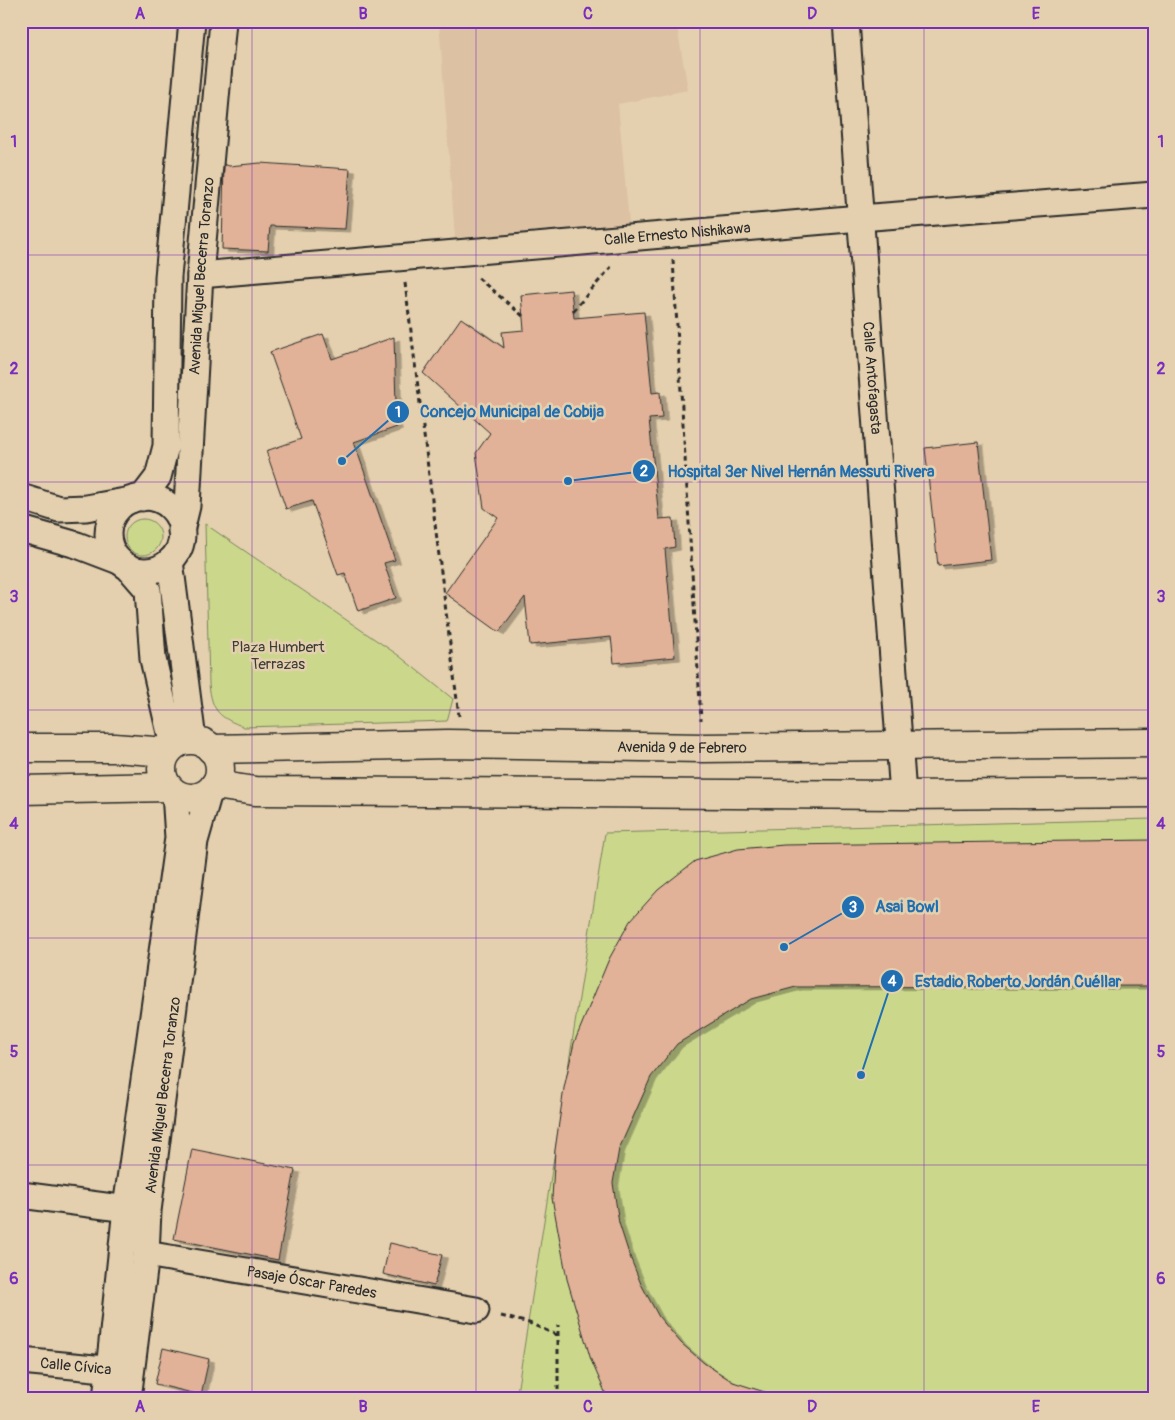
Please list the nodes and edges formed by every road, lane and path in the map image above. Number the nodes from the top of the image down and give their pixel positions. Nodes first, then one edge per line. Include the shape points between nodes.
1 (192, 21) edge
2 (222, 21) edge
3 (846, 21) edge
4 (1154, 195) edge
5 (860, 218) junction
6 (672, 234) junction
7 (635, 238) junction
8 (449, 254) junction
9 (402, 258) junction
10 (200, 275) junction
11 (573, 311) dead end
12 (523, 316) dead end
13 (21, 497) edge
14 (137, 499) junction
15 (21, 529) edge
16 (182, 531) junction
17 (170, 561) junction
18 (123, 564) junction
19 (463, 744) junction
20 (1154, 744) edge
21 (900, 745) junction
22 (186, 747) junction
23 (21, 748) edge
24 (703, 748) junction
25 (212, 788) junction
26 (21, 790) edge
27 (172, 790) junction
28 (1154, 793) edge
29 (903, 795) junction
30 (21, 1195) edge
31 (137, 1210) junction
32 (146, 1254) junction
33 (476, 1310) joint
34 (558, 1325) dead end
35 (557, 1335) junction
36 (21, 1361) edge
37 (120, 1370) junction
38 (106, 1399) edge
39 (128, 1399) edge
40 (558, 1399) edge

1 - 14 street, Avenida Miguel Becerra Toranzo via 168,276 166,446 158,477
2 - 10 street, Avenida Miguel Becerra Toranzo
3 - 5 street, Calle Antofagasta
4 - 5 street, Calle Ernesto Nishikawa
5 - 6 street, Calle Ernesto Nishikawa
5 - 21 street, Calle Antofagasta
6 - 7 street, Calle Ernesto Nishikawa
6 - 24 path
7 - 8 street, Calle Ernesto Nishikawa
7 - 11 path
8 - 9 street, Calle Ernesto Nishikawa
8 - 12 path
9 - 10 street, Calle Ernesto Nishikawa
9 - 19 path
10 - 16 street, Avenida Miguel Becerra Toranzo via 190,472
13 - 14 street via 59,508 86,508
14 - 16 street via 153,498 164,503 176,515
14 - 18 street via 121,506 109,527 112,551
15 - 18 street via 78,545
16 - 17 street via 177,553
17 - 18 street via 150,571
17 - 22 street
18 - 22 street via 148,590 153,659
19 - 22 main road, Avenida 9 de Febrero
19 - 24 main road, Avenida 9 de Febrero
20 - 21 main road, Avenida 9 de Febrero
21 - 24 main road, Avenida 9 de Febrero
21 - 29 street, Calle Antofagasta
22 - 23 main road, Avenida 9 de Febrero
22 - 25 main road via 220,766
22 - 27 main road via 162,770
25 - 27 main road via 191,798
25 - 29 main road via 255,791
25 - 31 street, Avenida Miguel Becerra Toranzo via 195,841
26 - 27 main road
27 - 31 street, Avenida Miguel Becerra Toranzo via 178,838
28 - 29 main road
30 - 31 street
31 - 32 street, Avenida Miguel Becerra Toranzo
31 - 37 street, Avenida Miguel Becerra Toranzo
32 - 33 street, Pasaje Óscar Paredes
32 - 37 street, Avenida Miguel Becerra Toranzo
33 - 35 path via 529,1323
34 - 35 path
35 - 40 path
36 - 37 street, Calle Cívica
37 - 38 street, Avenida Miguel Becerra Toranzo
37 - 39 street, Avenida Miguel Becerra Toranzo

